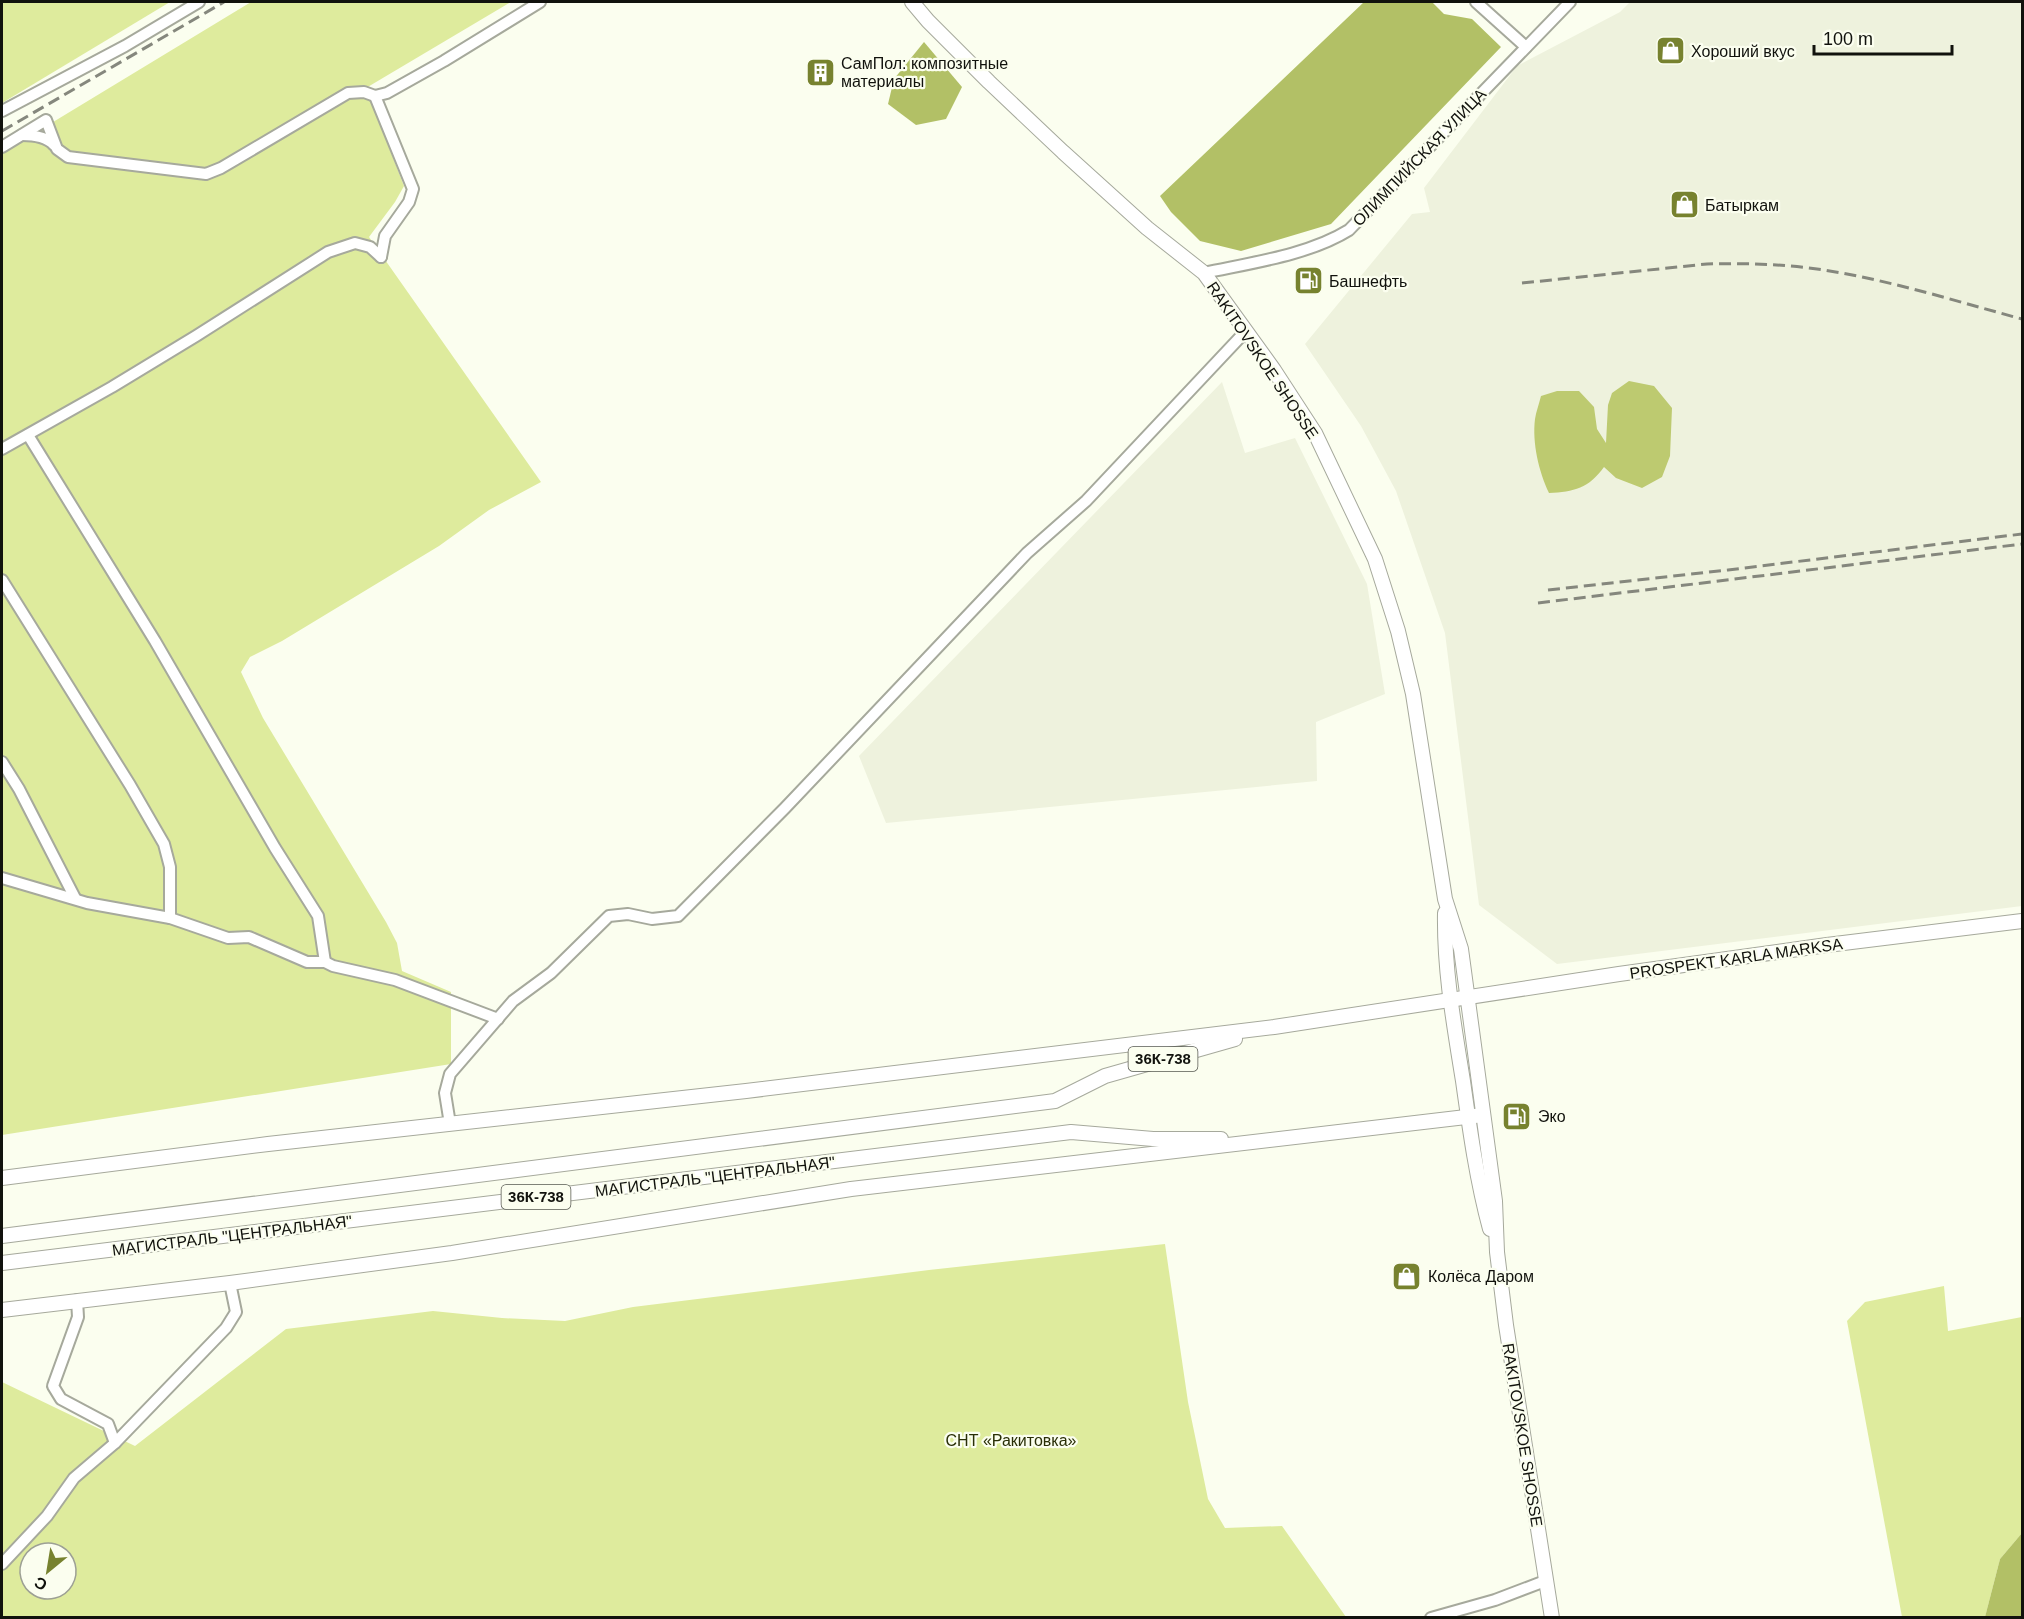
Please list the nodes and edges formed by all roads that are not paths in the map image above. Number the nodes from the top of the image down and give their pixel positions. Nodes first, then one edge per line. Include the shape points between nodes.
1 (199, 2) edge
2 (540, 2) edge
3 (912, 2) edge
4 (1476, 2) edge
5 (1570, 2) edge
6 (1526, 47) junction
7 (375, 96) junction
8 (2, 111) edge
9 (22, 135) junction
10 (2, 147) edge
11 (57, 149) junction
12 (1204, 273) junction
13 (1245, 332) junction
14 (28, 435) junction
15 (2, 449) edge
16 (2, 580) edge
17 (2, 762) edge
18 (2, 878) edge
19 (75, 898) junction
20 (1445, 899) junction
21 (170, 918) junction
22 (2022, 921) edge
23 (325, 962) junction
24 (1468, 997) junction
25 (1450, 1001) junction
26 (498, 1019) junction
27 (1274, 1027) junction
28 (1483, 1115) junction
29 (1468, 1117) junction
30 (450, 1124) junction
31 (1287, 1139) junction
32 (2, 1178) edge
33 (2, 1236) edge
34 (1497, 1252) junction
35 (2, 1263) edge
36 (230, 1283) junction
37 (77, 1300) junction
38 (2, 1310) edge
39 (115, 1443) junction
40 (2, 1564) edge
41 (1545, 1581) junction
42 (1431, 1617) edge
43 (1552, 1617) edge

1 - 8 street
2 - 7 street via 444,61
3 - 12 main road, RAKITOVSKOE SHOSSE via 1063,152
4 - 6 street
5 - 6 street, ОЛИМПИЙСКАЯ УЛИЦА
6 - 12 street, ОЛИМПИЙСКАЯ УЛИЦА via 1349,230 1315,246
7 - 11 street via 348,93 206,174 68,157
7 - 14 street via 413,189 409,202 385,236 381,257 370,247 355,243 327,252 187,342
9 - 10 street
9 - 11 street via 40,137
9 - 11 street via 46,120
12 - 13 main road, RAKITOVSKOE SHOSSE
13 - 20 main road, RAKITOVSKOE SHOSSE via 1315,433 1376,559 1413,694
13 - 26 street via 1086,501 1027,553 678,916 609,916
14 - 15 street
14 - 23 street via 318,916
16 - 21 street via 164,844 170,867
17 - 19 street
18 - 19 street
19 - 21 street
20 - 24 main road, RAKITOVSKOE SHOSSE via 1461,949
20 - 25 main road, RAKITOVSKOE SHOSSE
21 - 23 street via 228,938 249,937 307,962
22 - 24 main road, PROSPEKT KARLA MARKSA
23 - 26 street via 395,980
24 - 25 main road, PROSPEKT KARLA MARKSA
24 - 28 main road, RAKITOVSKOE SHOSSE
25 - 27 main road, 36К-738
25 - 29 main road, RAKITOVSKOE SHOSSE
26 - 30 street via 450,1074 445,1092
27 - 30 main road
27 - 33 main road, МАГИСТРАЛЬ "ЦЕНТРАЛЬНАЯ" / 36К-738 via 1105,1076 1055,1101
28 - 29 main road, 36К-738
28 - 34 main road, RAKITOVSKOE SHOSSE via 1495,1201
29 - 31 main road, 36К-738
29 - 34 main road, RAKITOVSKOE SHOSSE via 1484,1208
30 - 32 main road
31 - 35 main road, МАГИСТРАЛЬ "ЦЕНТРАЛЬНАЯ" / 36К-738 via 1153,1139 1071,1132
31 - 36 main road via 851,1189 452,1253
34 - 41 main road, RAKITOVSKOE SHOSSE
36 - 37 main road
36 - 39 street via 236,1312 226,1328
37 - 38 main road
37 - 39 street via 78,1317 53,1386 61,1400 108,1424
39 - 40 street via 74,1478 47,1516
41 - 42 street
41 - 43 main road, RAKITOVSKOE SHOSSE

